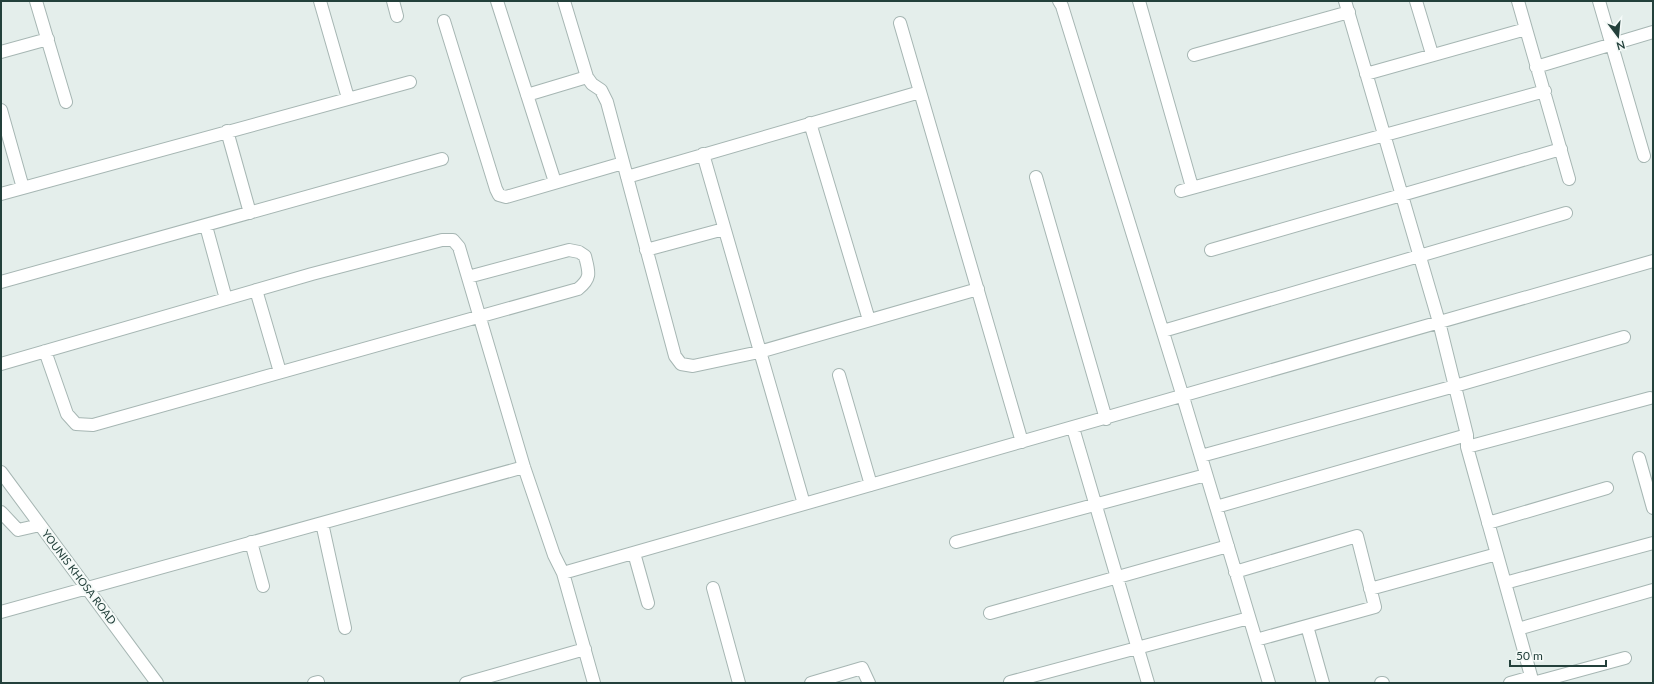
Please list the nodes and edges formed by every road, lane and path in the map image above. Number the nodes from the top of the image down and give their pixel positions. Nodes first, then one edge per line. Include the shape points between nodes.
1 (36, 1) edge
2 (320, 1) edge
3 (393, 1) edge
4 (497, 1) edge
5 (564, 1) edge
6 (1059, 1) edge
7 (1139, 1) edge
8 (1416, 1) edge
9 (1518, 1) edge
10 (1599, 1) edge
11 (1347, 7) edge
12 (397, 16) dead end
13 (444, 21) dead end
14 (900, 23) dead end
15 (1526, 29) junction
16 (1653, 32) edge
17 (48, 39) junction
18 (1611, 43) junction
19 (1, 52) edge
20 (1432, 54) junction
21 (1194, 55) dead end
22 (1536, 67) junction
23 (1366, 74) junction
24 (587, 77) junction
25 (410, 82) dead end
26 (1545, 91) junction
27 (920, 92) junction
28 (527, 95) junction
29 (348, 98) junction
30 (66, 102) dead end
31 (1, 110) edge
32 (810, 123) junction
33 (227, 131) junction
34 (1384, 134) junction
35 (1561, 149) junction
36 (702, 154) junction
37 (1644, 156) dead end
38 (442, 159) dead end
39 (623, 163) junction
40 (1036, 176) dead end
41 (627, 177) junction
42 (1570, 179) dead end
43 (555, 182) junction
44 (23, 188) junction
45 (1, 194) edge
46 (1402, 196) junction
47 (250, 213) junction
48 (1566, 213) dead end
49 (206, 226) junction
50 (724, 229) junction
51 (646, 250) junction
52 (1211, 250) dead end
53 (1420, 257) junction
54 (1653, 261) edge
55 (468, 277) junction
56 (1, 282) edge
57 (978, 289) junction
58 (256, 290) junction
59 (226, 299) junction
60 (480, 316) junction
61 (869, 320) junction
62 (1439, 322) junction
63 (1163, 331) junction
64 (1624, 337) dead end
65 (45, 351) junction
66 (759, 352) junction
67 (1, 364) edge
68 (280, 372) junction
69 (839, 375) dead end
70 (1455, 386) junction
71 (1183, 397) junction
72 (1650, 398) dead end
73 (1106, 418) junction
74 (1073, 428) junction
75 (1467, 441) junction
76 (1022, 442) junction
77 (1201, 456) junction
78 (1640, 458) dead end
79 (524, 467) junction
80 (1, 472) edge
81 (1206, 474) junction
82 (871, 485) junction
83 (1607, 488) dead end
84 (804, 504) junction
85 (1095, 505) junction
86 (1216, 507) junction
87 (1653, 508) edge
88 (1, 512) edge
89 (322, 523) junction
90 (1488, 523) junction
91 (40, 525) junction
92 (251, 542) junction
93 (956, 542) dead end
94 (1653, 543) edge
95 (1228, 546) junction
96 (634, 553) junction
97 (1497, 554) junction
98 (1235, 572) junction
99 (564, 573) junction
100 (1117, 578) junction
101 (1505, 583) junction
102 (263, 586) dead end
103 (87, 588) junction
104 (713, 588) dead end
105 (1370, 589) junction
106 (1653, 590) edge
107 (648, 603) dead end
108 (1, 612) edge
109 (990, 613) dead end
110 (1249, 618) junction
111 (1307, 626) junction
112 (345, 628) dead end
113 (1518, 629) junction
114 (1256, 640) junction
115 (1137, 648) junction
116 (585, 649) junction
117 (1625, 658) dead end
118 (1532, 681) edge
119 (1010, 682) dead end
120 (157, 683) edge
121 (466, 683) edge
122 (594, 683) edge
123 (739, 683) edge
124 (811, 683) edge
125 (869, 683) edge
126 (1148, 683) edge
127 (1269, 683) edge
128 (1323, 683) edge
129 (1510, 683) edge

1 - 17 street
2 - 29 street
3 - 12 street
4 - 28 street
5 - 24 street
6 - 63 street
7 - 34 street via 1187,189
8 - 20 street
9 - 15 street
10 - 18 street
11 - 21 street
11 - 23 street
13 - 43 street via 499,195 506,197
14 - 27 street
15 - 20 street
15 - 22 street
16 - 18 street
17 - 19 street
17 - 30 street
18 - 22 street
18 - 37 street
20 - 23 street
22 - 26 street
23 - 34 street
24 - 28 street
24 - 39 street via 601,90 607,102
25 - 29 street
26 - 34 street
26 - 35 street
27 - 32 street
27 - 57 street
28 - 43 street
29 - 33 street
31 - 44 street
32 - 36 street
32 - 61 street
33 - 44 street
33 - 47 street
34 - 46 street
35 - 42 street
35 - 46 street
36 - 41 street
36 - 50 street
38 - 47 street
39 - 41 street
39 - 43 street
40 - 73 street
41 - 51 street
44 - 45 street
46 - 52 street
46 - 53 street
47 - 49 street
48 - 53 street
49 - 56 street
49 - 59 street
50 - 51 street
50 - 66 street
51 - 66 street via 674,356 681,364 693,366
53 - 62 street
53 - 63 street
54 - 62 street
55 - 58 street via 459,247 453,240 442,240
55 - 60 street
55 - 60 street via 569,250 585,256 589,272 586,283 578,289
57 - 61 street
57 - 76 street
58 - 59 street
58 - 68 street
59 - 65 street
60 - 68 street
60 - 79 street
61 - 66 street
62 - 70 street
62 - 71 street
63 - 71 street
64 - 70 street
65 - 67 street
65 - 68 street via 67,414 76,424 93,425
66 - 84 street
69 - 82 street
70 - 75 street
70 - 77 street
71 - 73 street
71 - 77 street
72 - 75 street
73 - 74 street
74 - 76 street
74 - 85 street
75 - 86 street
75 - 90 street
76 - 82 street
77 - 81 street
78 - 87 street
79 - 89 street
79 - 99 street via 554,555
80 - 91 street, YOUNIS KHOSA ROAD
81 - 85 street
81 - 86 street
82 - 84 street
83 - 90 street
84 - 96 street
85 - 93 street
85 - 100 street
86 - 95 street
88 - 91 street via 18,530
89 - 92 street
89 - 112 street
90 - 97 street
91 - 103 street, YOUNIS KHOSA ROAD
92 - 102 street
92 - 103 street
94 - 101 street
95 - 98 street
95 - 100 street
96 - 99 street
96 - 107 street
97 - 101 street
97 - 105 street
98 - 105 street via 1356,536
98 - 110 street
99 - 116 street
100 - 109 street
100 - 115 street
101 - 113 street
103 - 108 street
103 - 120 street, YOUNIS KHOSA ROAD
104 - 123 street
105 - 111 street via 1375,607
106 - 113 street
110 - 114 street
110 - 115 street
111 - 114 street
111 - 128 street
113 - 118 street
114 - 127 street
115 - 119 street
115 - 126 street
116 - 121 street
116 - 122 street
117 - 118 street
118 - 129 street
124 - 125 street via 862,668

